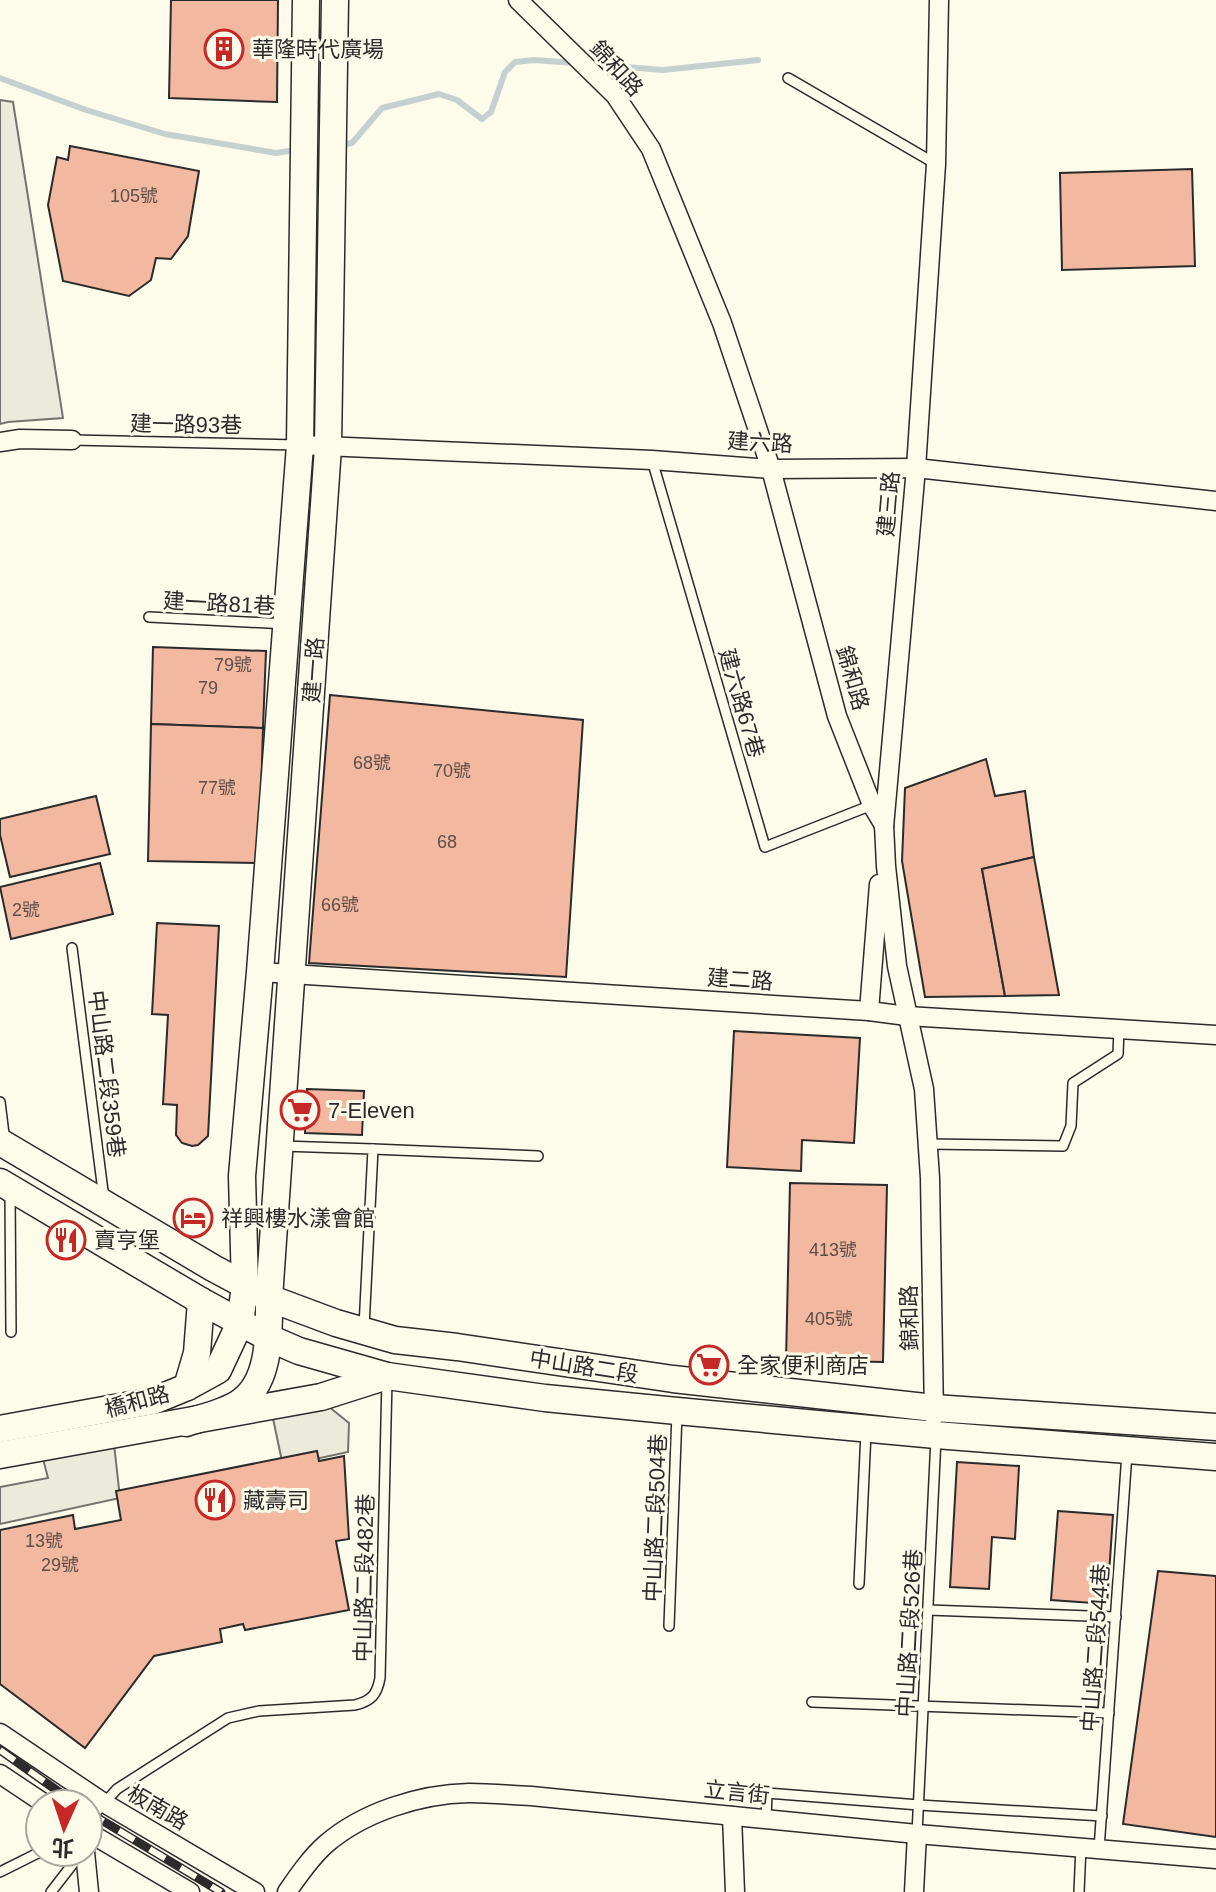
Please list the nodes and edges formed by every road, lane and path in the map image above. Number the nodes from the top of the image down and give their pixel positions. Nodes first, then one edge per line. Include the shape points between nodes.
1 (306, 0) edge
2 (335, 0) edge
3 (518, 0) edge
4 (939, 0) edge
5 (788, 78) dead end
6 (936, 164) junction
7 (72, 440) joint
8 (0, 442) edge
9 (300, 445) junction
10 (328, 447) junction
11 (652, 460) junction
12 (916, 468) junction
13 (771, 469) junction
14 (1216, 501) edge
15 (149, 617) dead end
16 (287, 624) junction
17 (872, 805) junction
18 (884, 825) junction
19 (72, 948) dead end
20 (260, 972) junction
21 (292, 973) junction
22 (869, 1011) junction
23 (907, 1016) junction
24 (1119, 1029) junction
25 (1216, 1035) edge
26 (0, 1102) edge
27 (3, 1144) edge
28 (928, 1144) junction
29 (280, 1146) junction
30 (373, 1149) junction
31 (538, 1156) dead end
32 (5, 1185) edge
33 (105, 1204) junction
34 (244, 1256) junction
35 (201, 1261) junction
36 (245, 1286) junction
37 (269, 1298) junction
38 (201, 1301) junction
39 (240, 1323) junction
40 (364, 1331) junction
41 (11, 1332) dead end
42 (269, 1332) junction
43 (387, 1376) junction
44 (187, 1387) junction
45 (934, 1408) junction
46 (677, 1411) junction
47 (186, 1423) junction
48 (1216, 1427) edge
49 (866, 1428) junction
50 (0, 1429) edge
51 (936, 1435) junction
52 (1127, 1450) junction
53 (0, 1455) edge
54 (1216, 1457) edge
55 (859, 1584) dead end
56 (928, 1610) junction
57 (1116, 1617) junction
58 (669, 1626) dead end
59 (812, 1702) dead end
60 (924, 1707) junction
61 (1109, 1713) junction
62 (0, 1733) edge
63 (0, 1774) edge
64 (82, 1788) edge
65 (24, 1790) edge
66 (104, 1803) joint
67 (919, 1805) junction
68 (732, 1816) junction
69 (1102, 1816) junction
70 (766, 1819) junction
71 (917, 1834) junction
72 (104, 1841) edge
73 (1090, 1848) junction
74 (1216, 1859) edge
75 (24, 1860) edge
76 (70, 1868) edge
77 (85, 1868) edge
78 (0, 1872) edge
79 (51, 1892) edge
80 (89, 1892) edge
81 (190, 1892) edge
82 (255, 1892) edge
83 (287, 1892) edge
84 (735, 1892) edge
85 (914, 1892) edge
86 (1079, 1892) edge

1 - 9 street, 建一路
2 - 10 street, 建一路
3 - 13 street, 錦和路 via 615,95 651,149 722,323
4 - 6 street, 建三路
5 - 6 lane
6 - 12 street, 建三路
7 - 8 street
7 - 9 lane, 建一路93巷
9 - 10 street, 建六路
9 - 16 street, 建一路
10 - 11 street, 建六路
10 - 21 street, 建一路
11 - 13 street, 建六路
11 - 17 lane, 建六路67巷 via 765,847
12 - 13 street, 建六路
12 - 14 street, 建六路
12 - 18 street, 建三路
13 - 17 street, 錦和路 via 837,716
15 - 16 lane, 建一路81巷
16 - 20 street, 建一路
17 - 18 street, 錦和路
18 - 22 street, 建三路
18 - 23 street, 錦和路 via 889,905
19 - 33 lane, 中山路二段359巷
20 - 21 street, 建二路
20 - 34 street, 建一路 via 242,1176
21 - 22 street, 建二路
21 - 29 street, 建一路
22 - 23 street, 建二路
23 - 24 street, 建二路
23 - 28 street, 錦和路 via 924,1089
24 - 25 street, 建二路
24 - 28 lane via 1118,1054 1073,1083 1071,1126 1063,1146
26 - 27 lane
27 - 33 street, 中山路二段
28 - 45 street, 錦和路
29 - 30 lane
29 - 37 street, 建一路
30 - 31 lane
30 - 40 lane
32 - 38 street, 中山路二段
32 - 41 lane
33 - 35 street, 中山路二段
34 - 35 street via 224,1266
34 - 36 street, 建一路
35 - 36 street, 中山路二段
36 - 37 street, 中山路二段
36 - 39 street, 建一路
37 - 40 street, 中山路二段
37 - 42 street, 建一路
38 - 39 street, 中山路二段
38 - 44 street via 197,1353
39 - 42 street, 中山路二段
39 - 44 street, 橋和路 via 218,1370
40 - 42 street
40 - 45 street, 中山路二段 via 395,1340 673,1379
42 - 43 street, 中山路二段 via 299,1351
42 - 47 street, 橋和路 via 251,1394 230,1408
43 - 46 street, 中山路二段
43 - 47 street, 橋和路 via 321,1397
43 - 66 lane, 中山路二段482巷 via 380,1678 374,1696 355,1705 228,1718 117,1789
44 - 50 street, 橋和路 via 153,1401
45 - 48 street, 中山路二段
45 - 51 street, 錦和路
46 - 49 street, 中山路二段
46 - 58 lane, 中山路二段504巷
47 - 53 street, 橋和路
49 - 51 street, 中山路二段
49 - 55 lane
51 - 52 street, 中山路二段
51 - 56 lane, 中山路二段526巷
52 - 54 street, 中山路二段
52 - 57 lane, 中山路二段544巷
56 - 57 lane
56 - 60 lane, 中山路二段526巷
57 - 61 lane, 中山路二段544巷
59 - 60 lane
60 - 61 lane
60 - 67 lane, 中山路二段526巷
61 - 69 lane, 中山路二段544巷
62 - 64 street, 板南路
63 - 65 street
66 - 82 street, 板南路
67 - 69 lane
67 - 70 lane via 767,1793
67 - 71 lane, 中山路二段526巷
68 - 70 street, 立言街
68 - 83 street, 立言街 via 531,1796 468,1793 421,1800 365,1819 325,1845
68 - 84 street
69 - 73 lane, 中山路二段544巷
70 - 71 street, 立言街
71 - 73 street, 立言街
71 - 85 street
72 - 81 street
73 - 74 street, 立言街
73 - 86 lane, 中山路二段544巷
75 - 78 lane
76 - 79 lane
77 - 80 street

